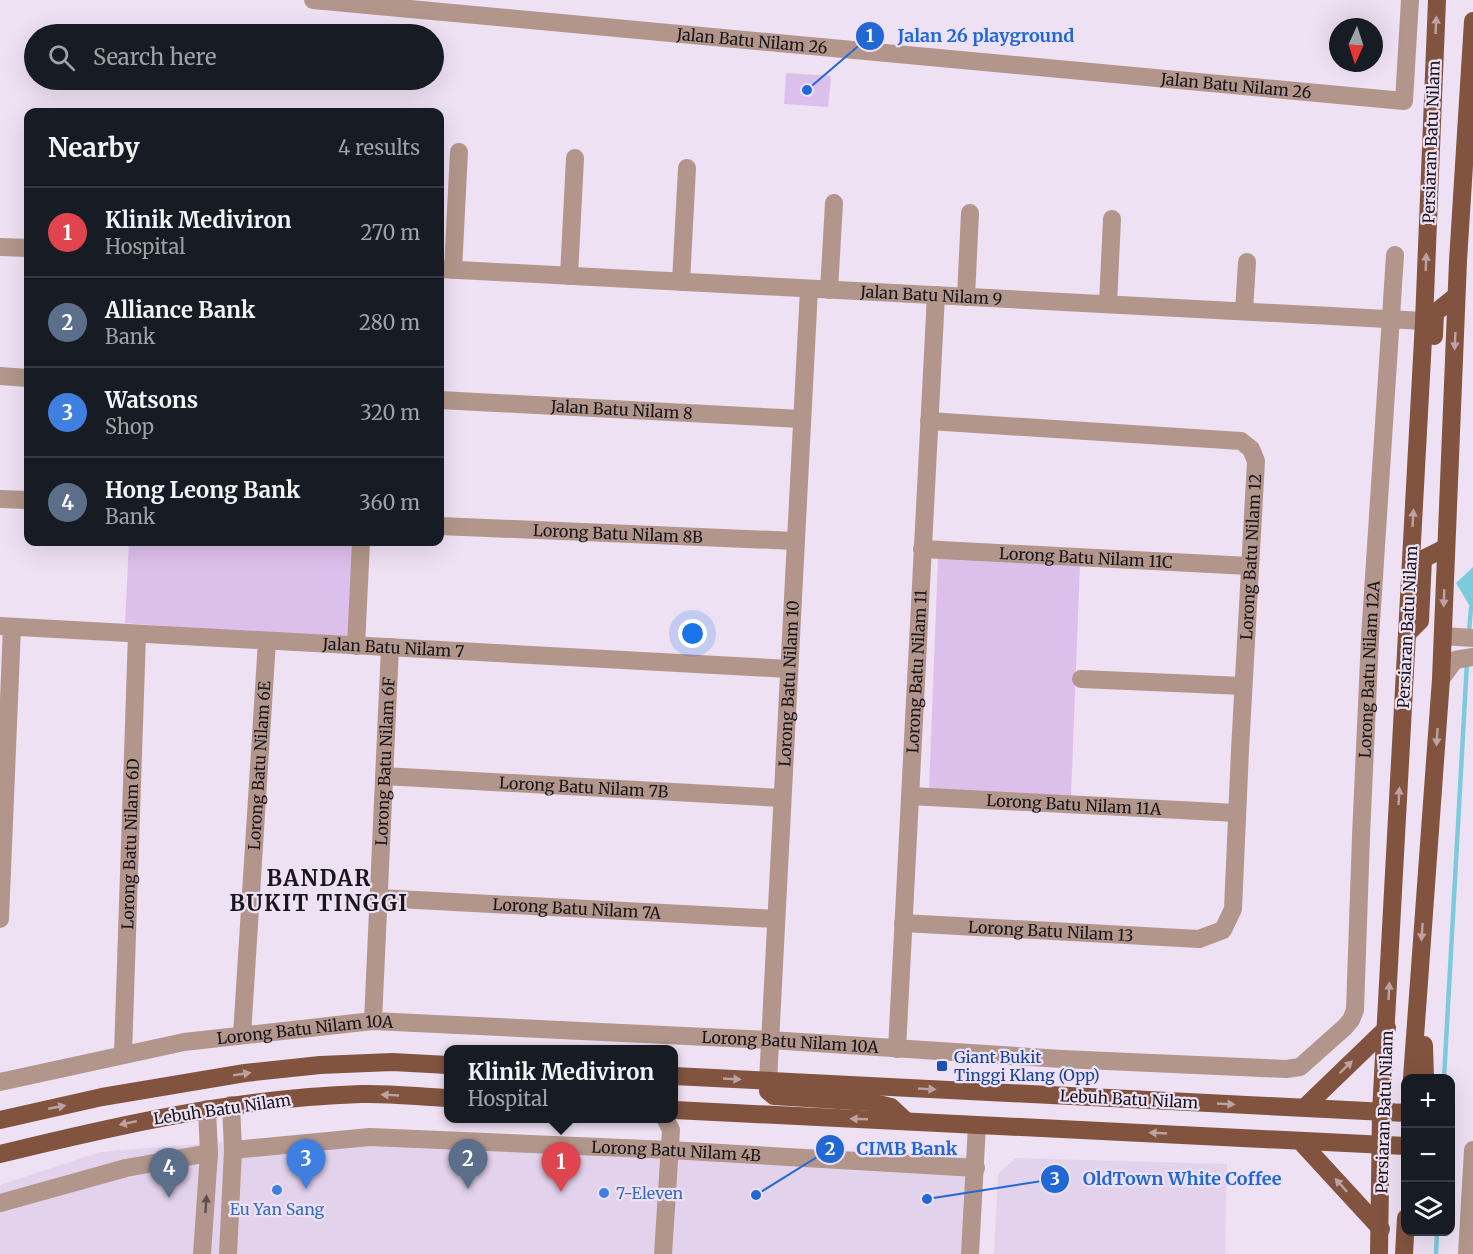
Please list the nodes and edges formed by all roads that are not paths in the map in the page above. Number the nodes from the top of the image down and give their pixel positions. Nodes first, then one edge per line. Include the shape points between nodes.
1 (314, 0) edge
2 (1410, 0) edge
3 (1437, 0) edge
4 (1473, 21) edge
5 (459, 152) dead end
6 (575, 158) dead end
7 (687, 168) dead end
8 (834, 202) dead end
9 (970, 213) dead end
10 (1112, 219) dead end
11 (0, 247) edge
12 (24, 248) edge
13 (1395, 255) dead end
14 (1247, 262) dead end
15 (446, 270) edge
16 (569, 276) junction
17 (681, 282) junction
18 (809, 289) junction
19 (829, 290) junction
20 (936, 295) junction
21 (1456, 296) junction
22 (966, 297) junction
23 (1108, 304) junction
24 (1244, 311) junction
25 (1392, 319) junction
26 (1424, 321) junction
27 (0, 376) edge
28 (24, 378) edge
29 (444, 400) edge
30 (1418, 417) junction
31 (802, 419) junction
32 (929, 421) junction
33 (0, 499) edge
34 (24, 500) edge
35 (444, 526) edge
36 (796, 541) junction
37 (361, 546) edge
38 (1445, 548) junction
39 (922, 549) junction
40 (1249, 566) junction
41 (6, 627) edge
42 (137, 634) junction
43 (1407, 634) junction
44 (1462, 637) edge
45 (267, 641) junction
46 (356, 646) junction
47 (390, 647) junction
48 (1467, 658) edge
49 (789, 669) junction
50 (1081, 679) dead end
51 (1441, 679) junction
52 (1243, 686) junction
53 (3, 752) edge
54 (384, 776) junction
55 (910, 796) junction
56 (782, 798) junction
57 (1237, 813) junction
58 (1, 882) edge
59 (378, 898) junction
60 (0, 919) edge
61 (776, 919) junction
62 (903, 923) junction
63 (1199, 939) joint
64 (1420, 957) junction
65 (1351, 1020) joint
66 (373, 1021) junction
67 (1387, 1028) junction
68 (242, 1035) junction
69 (770, 1040) junction
70 (897, 1049) junction
71 (123, 1054) junction
72 (444, 1065) edge
73 (1412, 1074) edge
74 (1425, 1074) edge
75 (678, 1076) edge
76 (768, 1081) junction
77 (0, 1082) edge
78 (185, 1084) junction
79 (444, 1098) edge
80 (231, 1105) junction
81 (1305, 1107) junction
82 (207, 1109) junction
83 (678, 1110) edge
84 (1381, 1112) junction
85 (1401, 1113) edge
86 (0, 1120) edge
87 (905, 1120) junction
88 (667, 1123) edge
89 (977, 1125) junction
90 (1300, 1141) junction
91 (1380, 1145) junction
92 (1401, 1146) edge
93 (233, 1150) junction
94 (670, 1150) junction
95 (1473, 1150) edge
96 (209, 1153) junction
97 (0, 1154) edge
98 (976, 1167) junction
99 (0, 1203) edge
100 (1381, 1229) junction
101 (1405, 1236) edge
102 (1415, 1236) edge
103 (202, 1254) edge
104 (228, 1254) edge
105 (663, 1254) edge
106 (970, 1254) edge
107 (1379, 1254) edge
108 (1404, 1254) edge
109 (1413, 1254) edge
110 (1467, 1254) edge

1 - 2 street, Jalan Batu Nilam 26 via 1404,101
26 -> 3 main road, Persiaran Batu Nilam
4 - 21 main road, Persiaran Batu Nilam
5 - 15 street
6 - 16 street
7 - 17 street
8 - 19 street
9 - 22 street
10 - 23 street
11 - 12 street
13 - 25 street, Lorong Batu Nilam 12A
14 - 24 street
15 - 16 street, Jalan Batu Nilam 9
16 - 17 street, Jalan Batu Nilam 9
17 - 18 street, Jalan Batu Nilam 9
18 - 19 street, Jalan Batu Nilam 9
18 - 31 street, Lorong Batu Nilam 10
19 - 20 street, Jalan Batu Nilam 9
20 - 22 street, Jalan Batu Nilam 9
20 - 32 street, Lorong Batu Nilam 11
21 - 30 main road via 1435,313 1431,402
21 -> 38 main road, Persiaran Batu Nilam
22 - 23 street, Jalan Batu Nilam 9
23 - 24 street, Jalan Batu Nilam 9
24 - 25 street, Jalan Batu Nilam 9
25 - 26 street, Jalan Batu Nilam 9
25 - 65 street, Lorong Batu Nilam 12A via 1370,638 1355,1010
26 - 30 main road, Persiaran Batu Nilam
27 - 28 street
29 - 31 street, Jalan Batu Nilam 8
43 -> 30 main road, Persiaran Batu Nilam
31 - 36 street, Lorong Batu Nilam 10
32 - 39 street, Lorong Batu Nilam 11
32 - 40 street, Lorong Batu Nilam 12 via 1241,441 1251,449 1256,461
33 - 34 street
35 - 36 street, Lorong Batu Nilam 8B
36 - 49 street, Lorong Batu Nilam 10
37 - 46 street
38 - 43 main road via 1424,559 1420,621
38 -> 44 main road, Persiaran Batu Nilam
39 - 40 street, Lorong Batu Nilam 11C
39 - 55 street, Lorong Batu Nilam 11
40 - 52 street, Lorong Batu Nilam 12
41 - 42 street, Jalan Batu Nilam 7
41 - 53 street
42 - 45 street, Jalan Batu Nilam 7
42 - 71 street, Lorong Batu Nilam 6D
67 -> 43 main road, Persiaran Batu Nilam
44 - 51 main road, Persiaran Batu Nilam
45 - 46 street, Jalan Batu Nilam 7
45 - 68 street, Lorong Batu Nilam 6E
46 - 47 street, Jalan Batu Nilam 7
47 - 49 street, Jalan Batu Nilam 7
47 - 54 street, Lorong Batu Nilam 6F
48 - 51 street
49 - 56 street, Lorong Batu Nilam 10
50 - 52 street
51 -> 64 main road, Persiaran Batu Nilam
52 - 57 street, Lorong Batu Nilam 12
53 - 58 street
54 - 56 street, Lorong Batu Nilam 7B
54 - 59 street, Lorong Batu Nilam 6F
55 - 57 street, Lorong Batu Nilam 11A
55 - 62 street, Lorong Batu Nilam 11
56 - 61 street, Lorong Batu Nilam 10
57 - 63 street, Lorong Batu Nilam 12 via 1233,909 1222,930
58 - 60 street
59 - 61 street, Lorong Batu Nilam 7A
59 - 66 street, Lorong Batu Nilam 6F
61 - 69 street, Lorong Batu Nilam 10
62 - 63 street, Lorong Batu Nilam 13
62 - 70 street, Lorong Batu Nilam 11
64 - 73 main road, Persiaran Batu Nilam
64 - 74 main road, Persiaran Batu Nilam
65 - 70 street, Lorong Batu Nilam 10A via 1300,1067 1292,1069
66 - 68 street, Lorong Batu Nilam 10A
66 - 69 street, Lorong Batu Nilam 10A
81 -> 67 main road
67 - 84 main road, Persiaran Batu Nilam
68 - 71 street, Lorong Batu Nilam 10A
69 - 70 street, Lorong Batu Nilam 10A
69 - 76 street, Lorong Batu Nilam 10
71 - 77 street, Lorong Batu Nilam 10A
78 -> 72 main road, Lebuh Batu Nilam via 320,1065
75 -> 76 main road, Lebuh Batu Nilam
76 -> 81 main road, Lebuh Batu Nilam
76 - 87 main road via 768,1091 774,1096 870,1102 891,1107
78 - 80 main road via 225,1091
86 -> 78 main road, Lebuh Batu Nilam via 102,1097
79 -> 80 main road, Lebuh Batu Nilam via 364,1094
80 - 82 main road, Lebuh Batu Nilam
80 - 93 street
81 - 84 main road, Lebuh Batu Nilam
82 - 96 street
82 -> 97 main road, Lebuh Batu Nilam via 127,1123
87 -> 83 main road, Lebuh Batu Nilam
84 - 85 main road, Lebuh Batu Nilam
84 - 91 main road, Persiaran Batu Nilam
87 - 89 main road, Lebuh Batu Nilam
88 - 94 street via 671,1130
90 -> 89 main road, Lebuh Batu Nilam
89 - 98 street
90 - 91 main road, Lebuh Batu Nilam
100 -> 90 main road
91 - 92 main road, Lebuh Batu Nilam
91 - 100 main road, Persiaran Batu Nilam
93 - 94 street, Lorong Batu Nilam 4B via 370,1137
93 - 104 street
94 - 98 street, Lorong Batu Nilam 4B
94 - 105 street
95 - 110 street
96 - 99 street via 126,1168
103 -> 96 street
98 - 106 street
100 - 107 main road, Persiaran Batu Nilam
101 - 108 main road
102 - 109 main road

